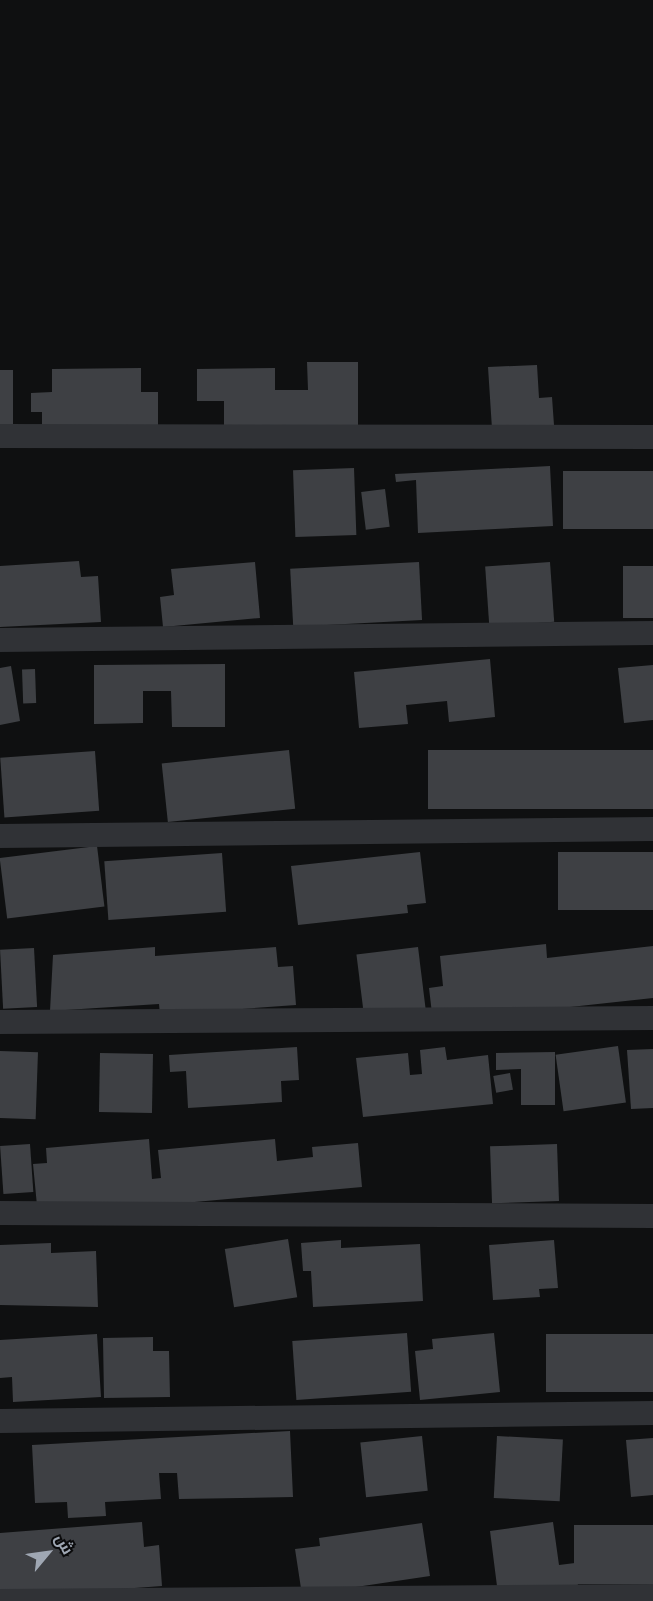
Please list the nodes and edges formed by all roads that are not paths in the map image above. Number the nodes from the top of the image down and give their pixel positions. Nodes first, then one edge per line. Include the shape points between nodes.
1 (0, 436) edge
2 (653, 437) edge
3 (653, 633) edge
4 (0, 640) edge
5 (653, 829) edge
6 (0, 836) edge
7 (653, 1018) edge
8 (0, 1022) edge
9 (0, 1214) edge
10 (653, 1216) edge
11 (653, 1413) edge
12 (0, 1422) edge
13 (653, 1596) edge
14 (1, 1601) edge

1 - 2 street
3 - 4 street
5 - 6 street
7 - 8 street
9 - 10 street
11 - 12 street
13 - 14 street

